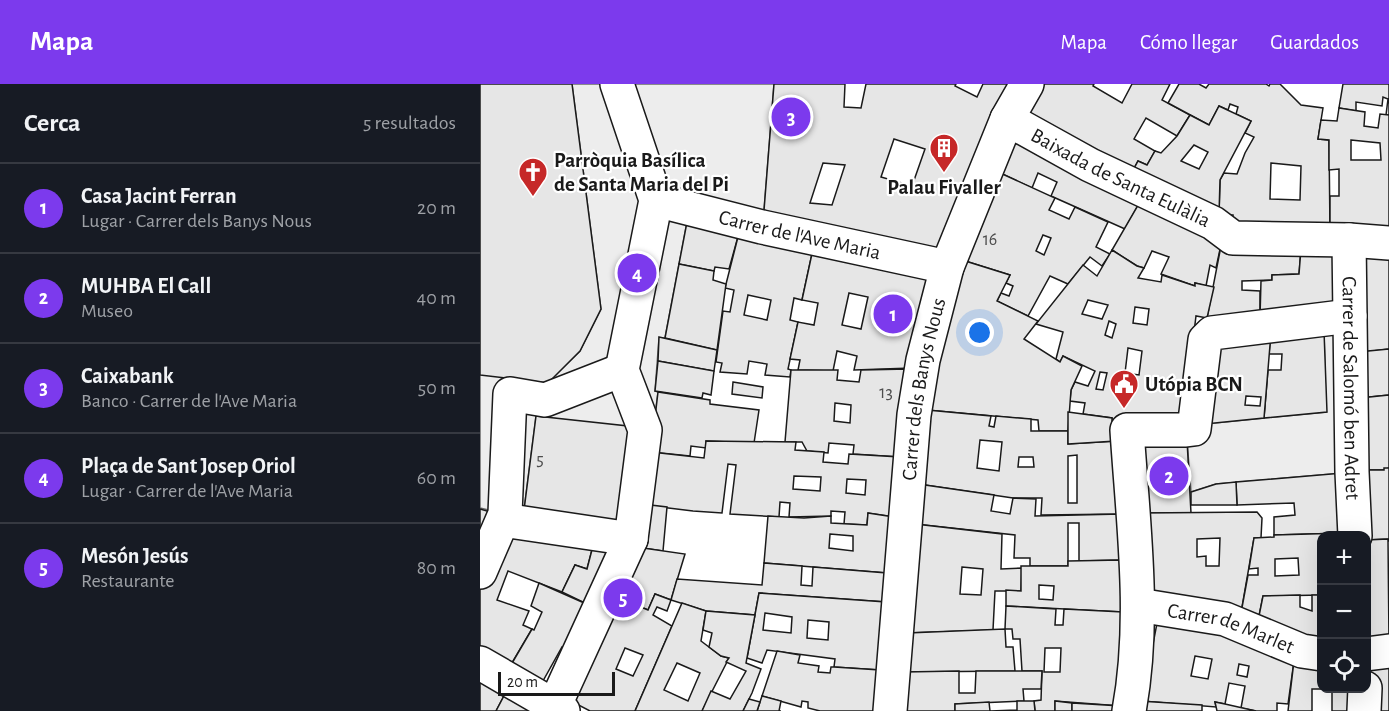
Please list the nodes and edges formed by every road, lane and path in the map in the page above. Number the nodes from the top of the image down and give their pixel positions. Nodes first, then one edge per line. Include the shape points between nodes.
1 (616, 84) edge
2 (1027, 84) edge
3 (1007, 119) junction
4 (656, 200) junction
5 (1349, 240) junction
6 (1389, 243) edge
7 (947, 267) junction
8 (1350, 316) junction
9 (622, 370) junction
10 (504, 517) junction
11 (1355, 531) edge
12 (631, 539) junction
13 (480, 572) edge
14 (1138, 605) junction
15 (1389, 651) edge
16 (1317, 653) edge
17 (1371, 653) edge
18 (480, 663) edge
19 (1365, 693) edge
20 (558, 709) edge
21 (890, 711) edge
22 (1129, 711) edge
23 (1364, 711) edge

1 - 4 street
2 - 3 street, Carrer dels Banys Nous
3 - 5 street, Baixada de Santa Eulàlia via 1090,165 1213,223 1233,238
3 - 7 street, Carrer dels Banys Nous
4 - 7 street, Carrer de l'Ave Maria
4 - 9 street
5 - 6 street
5 - 8 street, Carrer de Salomó ben Adret
7 - 21 street, Carrer dels Banys Nous via 923,360 914,415
8 - 11 street, Carrer de Salomó ben Adret
8 - 14 street via 1212,333 1205,340 1194,429 1127,430
9 - 10 street via 545,400 510,394
9 - 12 street via 645,430
10 - 12 street
10 - 13 street
12 - 20 street
14 - 16 street, Carrer de Marlet via 1225,619 1302,651
14 - 22 street
15 - 17 street
18 - 20 street
19 - 23 street

